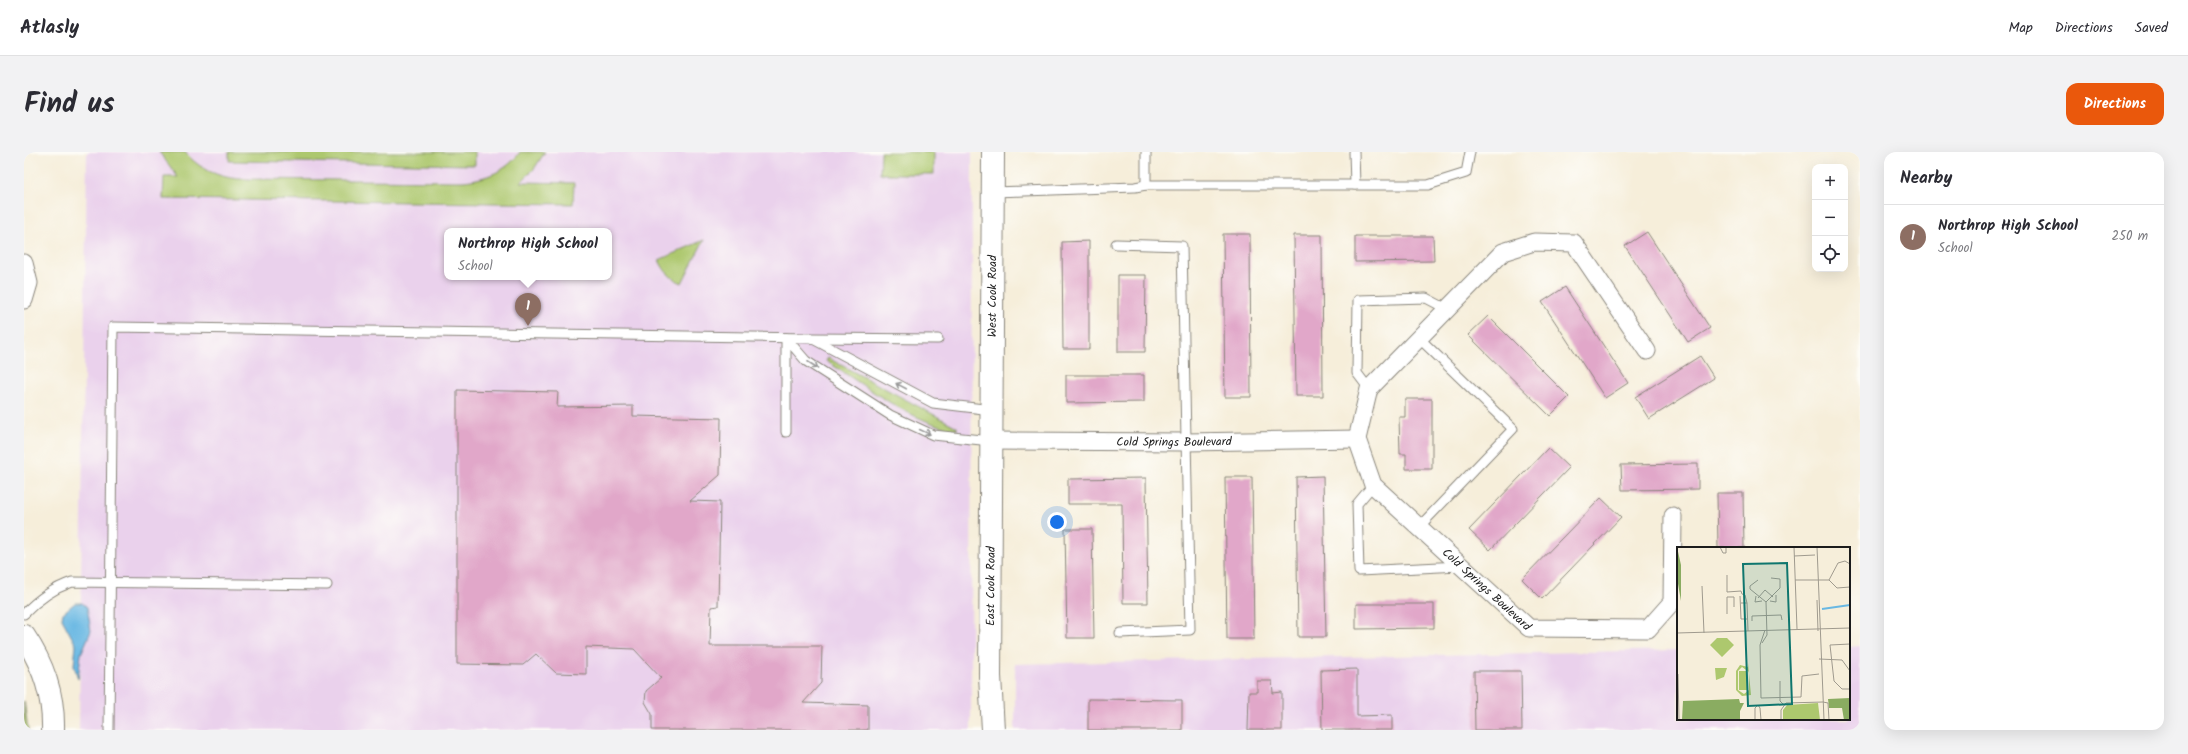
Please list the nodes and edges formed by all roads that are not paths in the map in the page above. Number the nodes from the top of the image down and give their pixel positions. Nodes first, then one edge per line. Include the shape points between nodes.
1 (993, 152) edge
2 (1146, 152) edge
3 (1354, 152) edge
4 (1470, 152) edge
5 (1146, 185) junction
6 (1355, 186) junction
7 (994, 192) junction
8 (1116, 244) dead end
9 (24, 263) edge
10 (24, 300) edge
11 (1447, 309) junction
12 (786, 338) junction
13 (811, 338) junction
14 (1419, 338) junction
15 (938, 339) dead end
16 (1647, 351) dead end
17 (1369, 388) junction
18 (992, 410) junction
19 (786, 432) dead end
20 (1357, 439) junction
21 (991, 441) junction
22 (1186, 442) junction
23 (1373, 485) junction
24 (1673, 516) dead end
25 (1419, 527) junction
26 (1462, 566) junction
27 (112, 581) junction
28 (327, 585) dead end
29 (24, 614) edge
30 (1120, 633) dead end
31 (24, 636) edge
32 (53, 730) edge
33 (110, 730) edge
34 (993, 730) edge

1 - 7 main road, West Cook Road
2 - 5 lane
3 - 6 lane
4 - 6 lane via 1466,173 1428,185
5 - 6 lane
5 - 7 lane
7 - 18 main road, West Cook Road
8 - 22 lane via 1182,246
9 - 10 street via 29,283
11 - 14 street
11 - 16 street via 1503,252 1534,242 1574,243
11 - 17 lane via 1426,298 1358,300 1357,373
12 - 13 lane
12 - 19 lane
12 -> 21 lane via 806,360 890,415 933,435
12 - 27 lane via 113,327
13 - 15 lane
18 -> 13 lane via 933,404
14 - 17 street
14 - 25 lane via 1513,429
17 - 20 street
18 - 21 main road, West Cook Road
20 - 22 street, Cold Springs Boulevard
20 - 23 street, Cold Springs Boulevard
21 - 22 street, Cold Springs Boulevard
21 - 34 main road, East Cook Road via 990,676
22 - 30 lane via 1190,630
23 - 25 street, Cold Springs Boulevard
23 - 26 lane via 1357,504 1359,570
24 - 26 street, Cold Springs Boulevard via 1672,602 1648,629 1529,628
25 - 26 street, Cold Springs Boulevard
27 - 28 lane
27 - 29 lane via 72,582 55,588
27 - 33 lane
31 - 32 main road via 37,656 49,689

